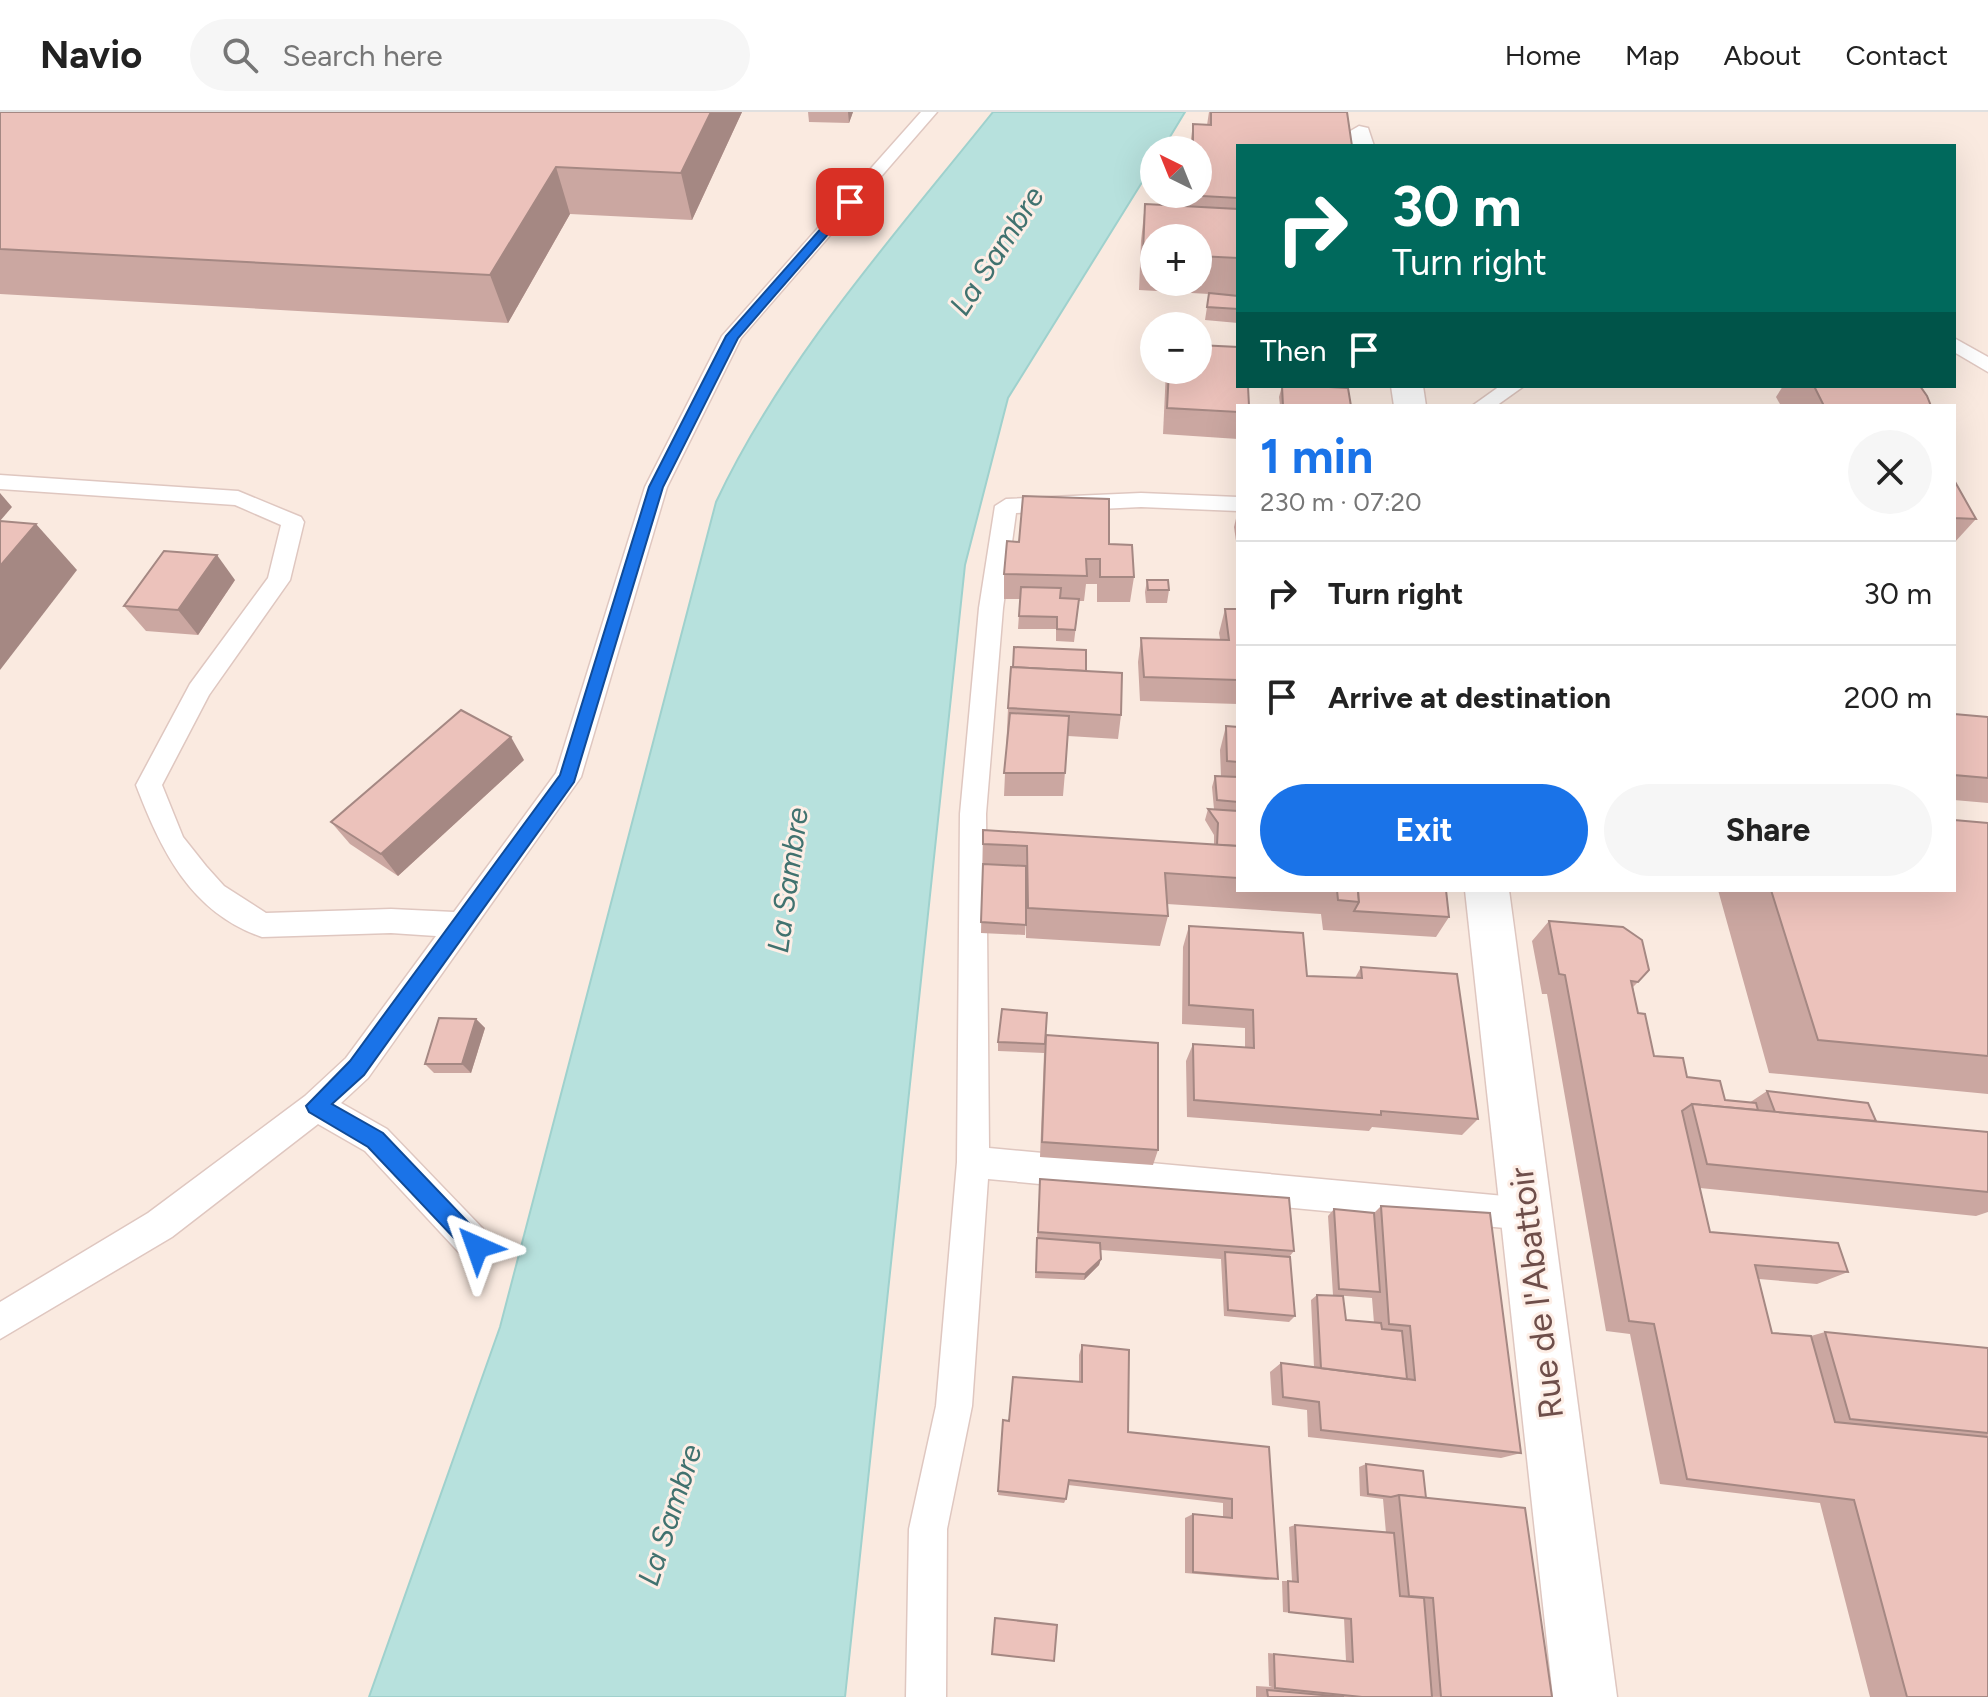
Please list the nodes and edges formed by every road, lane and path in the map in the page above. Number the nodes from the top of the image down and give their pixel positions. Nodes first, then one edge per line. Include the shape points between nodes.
1 (929, 112) edge
2 (1956, 345) edge
3 (1988, 366) edge
4 (1511, 388) edge
5 (1485, 404) edge
6 (0, 482) edge
7 (1236, 504) edge
8 (1487, 892) edge
9 (463, 925) junction
10 (316, 1106) junction
11 (973, 1162) junction
12 (1526, 1214) junction
13 (477, 1247) dead end
14 (0, 1322) edge
15 (926, 1697) edge
16 (1585, 1697) edge

1 - 9 lane via 732,336 656,487 568,777
2 - 3 lane
4 - 5 lane
6 - 9 lane via 238,498 293,522 279,580 199,690 149,785 172,843 214,894 262,925
7 - 11 lane via 1141,500 1006,506 991,608 973,814
8 - 12 street, Rue de l'Abattoir
9 - 10 lane via 357,1068
10 - 13 lane via 376,1140
10 - 14 lane via 160,1225
11 - 12 lane
11 - 15 lane via 954,1406 928,1529
12 - 16 street, Rue de l'Abattoir

